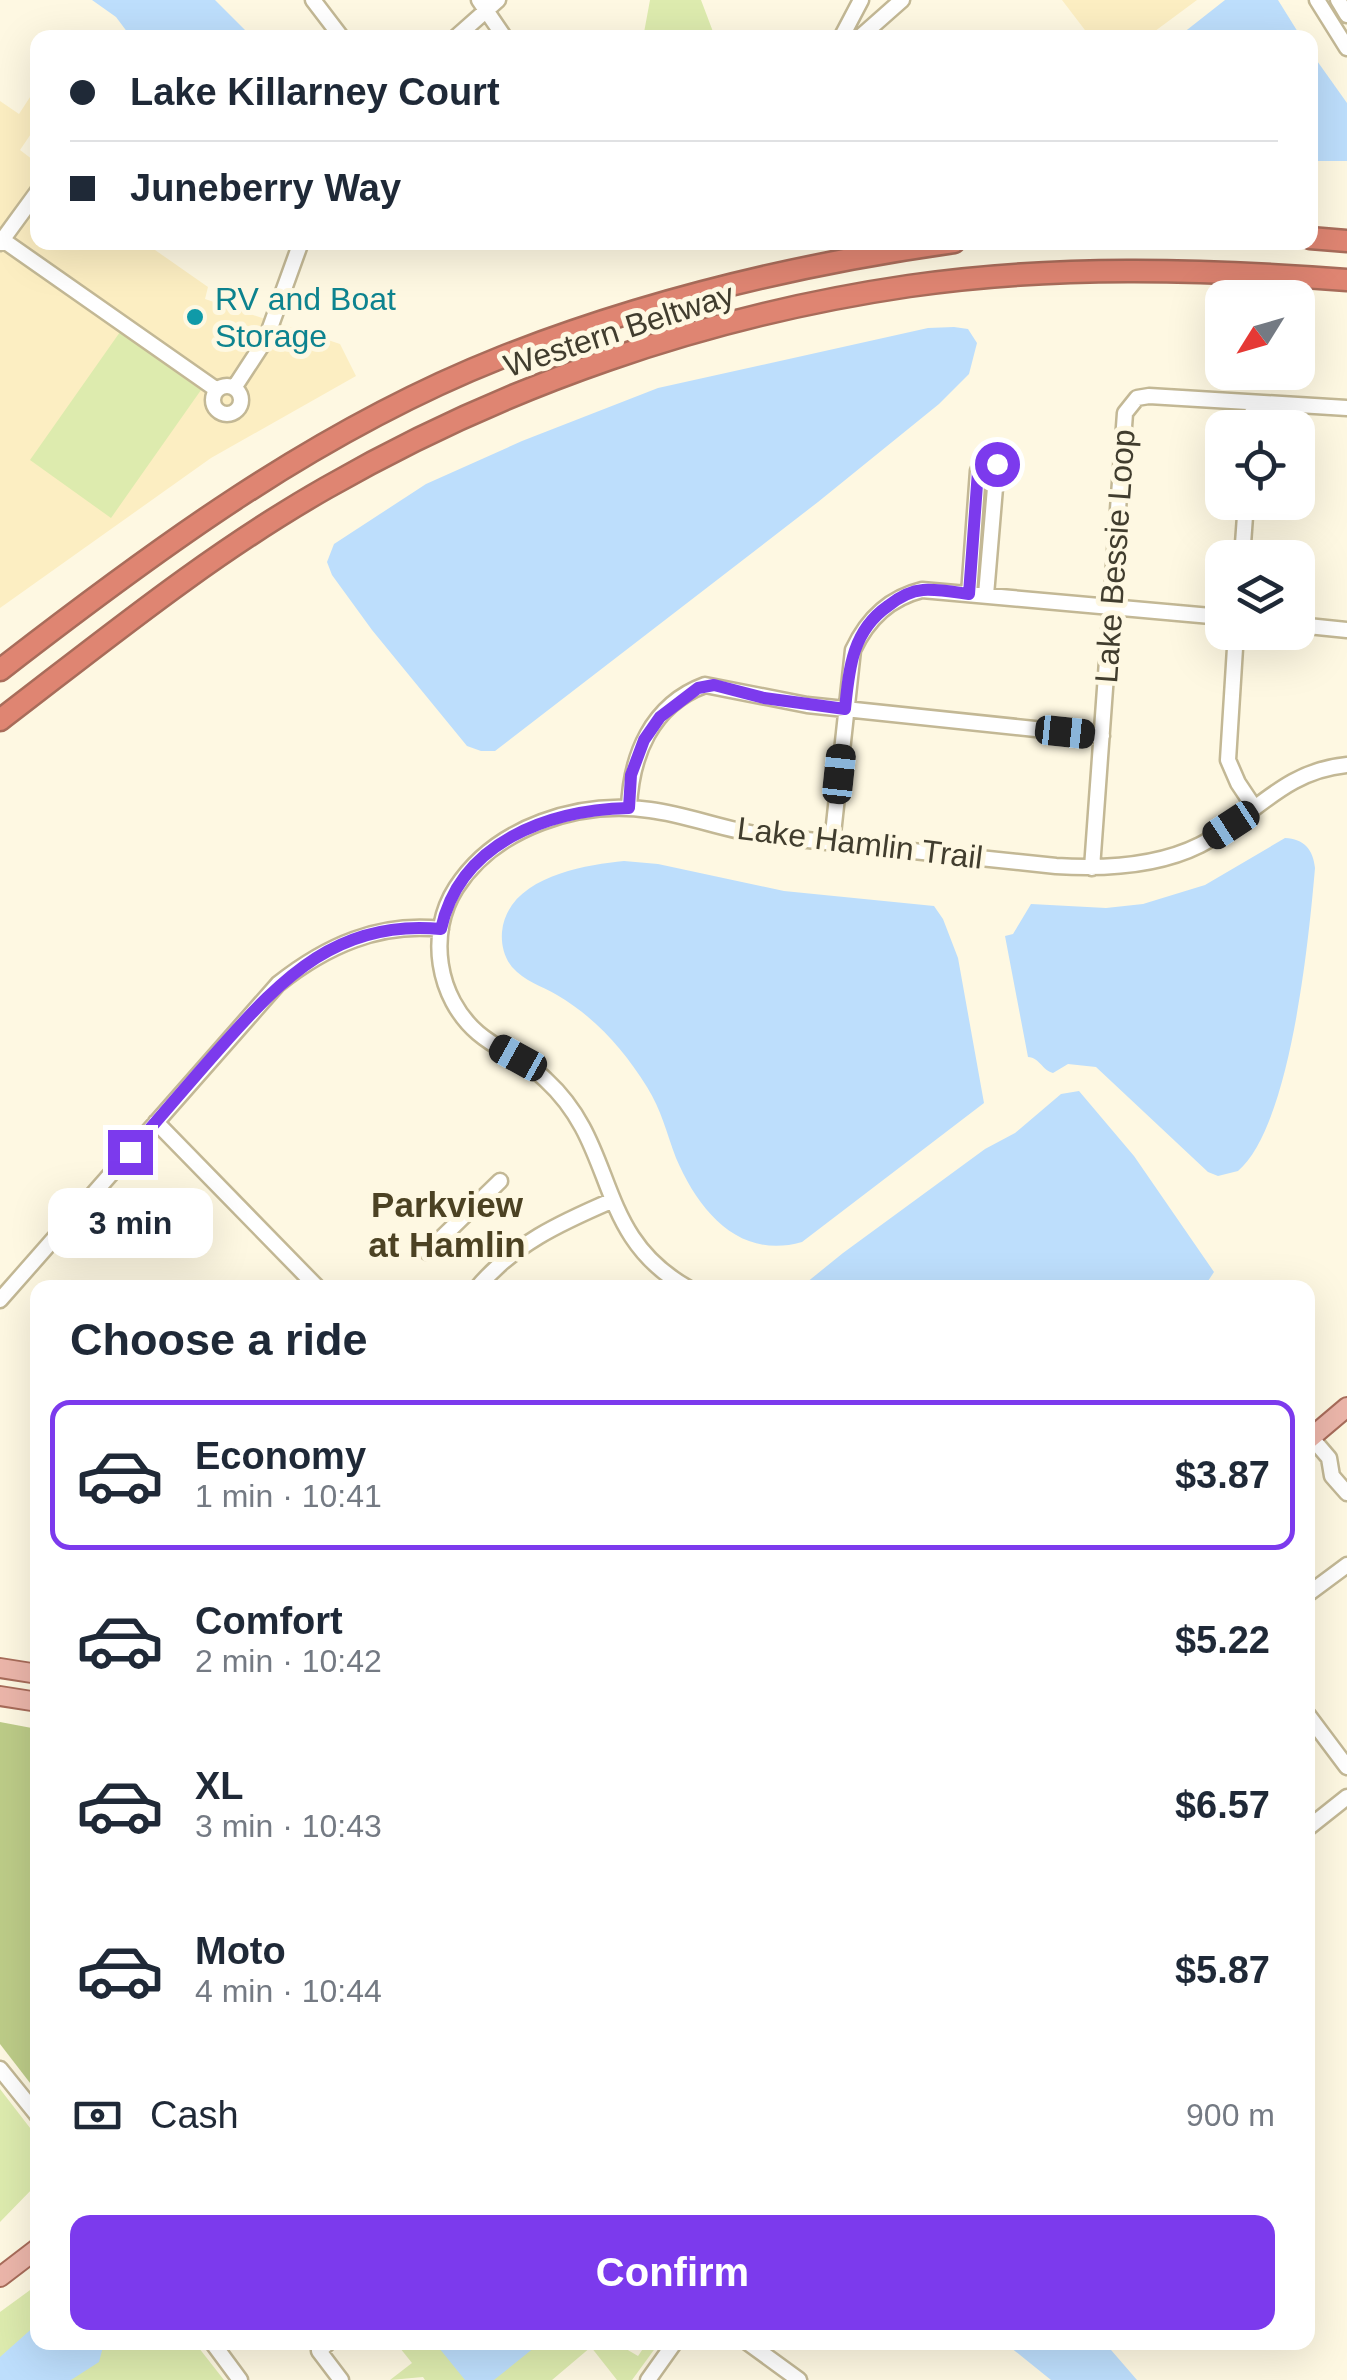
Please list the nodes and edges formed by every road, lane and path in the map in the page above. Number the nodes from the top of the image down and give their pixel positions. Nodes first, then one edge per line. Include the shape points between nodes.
1 (314, 0) edge
2 (861, 0) edge
3 (902, 0) edge
4 (1317, 0) edge
5 (1338, 0) edge
6 (488, 3) edge
7 (1347, 15) edge
8 (1328, 18) junction
9 (336, 30) edge
10 (463, 30) edge
11 (502, 30) edge
12 (845, 30) edge
13 (868, 30) edge
14 (1347, 35) edge
15 (1347, 48) edge
16 (30, 202) edge
17 (1318, 238) edge
18 (1, 240) edge
19 (1347, 240) edge
20 (299, 250) edge
21 (899, 250) edge
22 (1347, 280) edge
23 (234, 388) junction
24 (217, 390) junction
25 (1254, 403) junction
26 (1347, 408) edge
27 (1253, 410) edge
28 (969, 594) junction
29 (986, 595) junction
30 (1111, 606) junction
31 (1205, 615) edge
32 (1315, 627) edge
33 (1347, 630) edge
34 (98, 645) junction
35 (1235, 650) edge
36 (0, 667) edge
37 (845, 709) junction
38 (0, 720) edge
39 (0, 733) edge
40 (1102, 736) junction
41 (1347, 766) edge
42 (1254, 807) junction
43 (629, 808) junction
44 (832, 843) junction
45 (1092, 868) junction
46 (441, 929) junction
47 (156, 1122) junction
48 (500, 1182) dead end
49 (611, 1200) junction
50 (427, 1252) dead end
51 (310, 1280) edge
52 (486, 1280) edge
53 (678, 1280) edge
54 (0, 1300) edge
55 (1347, 1407) edge
56 (1315, 1434) edge
57 (1315, 1443) edge
58 (1330, 1458) junction
59 (1346, 1464) edge
60 (1347, 1493) edge
61 (1347, 1566) edge
62 (1315, 1589) edge
63 (0, 1668) edge
64 (30, 1673) edge
65 (0, 1696) edge
66 (30, 1701) edge
67 (1315, 1724) edge
68 (1347, 1767) edge
69 (1347, 1797) edge
70 (1315, 1822) edge
71 (0, 2069) edge
72 (30, 2106) edge
73 (30, 2254) edge
74 (0, 2277) edge
75 (218, 2350) edge
76 (326, 2350) edge
77 (669, 2350) edge
78 (758, 2350) edge
79 (240, 2380) edge
80 (341, 2380) edge
81 (648, 2380) edge
82 (799, 2380) edge

1 - 9 street
2 - 12 street
3 - 13 street
4 - 8 street
5 - 7 street
6 - 10 street
6 - 11 street
8 - 14 street
8 - 15 street
16 - 18 street
17 - 19 highway
18 - 24 street
20 - 23 street via 266,338
21 - 36 highway, Western Beltway via 746,279 498,359 240,495
22 - 34 highway, Western Beltway via 1128,270 1032,274 798,306 640,348 512,395 408,443 218,556
23 - 24 street
23 - 24 street via 242,400 230,414 214,406
25 - 26 street, Lake Bessie Loop
25 - 27 street
25 - 30 street, Lake Bessie Loop via 1148,396 1130,404
28 - 29 street
28 - 29 street via 978,471 981,464 997,464
28 - 37 street via 907,594 868,622 853,650
29 - 30 street
30 - 31 street
30 - 40 street, Lake Bessie Loop
32 - 33 street
34 - 38 highway, Western Beltway
34 - 39 highway
35 - 42 street via 1228,760
37 - 40 street
37 - 43 street via 714,685 698,688 660,717 644,740 631,775
37 - 44 street
40 - 45 street, Lake Bessie Loop
41 - 42 street, Lake Hamlin Trail via 1298,778
42 - 45 street, Lake Hamlin Trail via 1199,846 1142,864
43 - 44 street, Lake Hamlin Trail via 754,835
43 - 46 street, Lake Hamlin Trail via 556,817 513,834 466,874
44 - 45 street, Lake Hamlin Trail
46 - 47 street via 371,934 302,966 262,1000
46 - 49 street, Lake Hamlin Trail via 442,974 458,1011 482,1036 538,1072 570,1106 595,1148
47 - 51 street
47 - 54 street
48 - 50 street
49 - 52 street via 536,1236
49 - 53 street, Lake Hamlin Trail via 644,1253
55 - 56 main road
57 - 58 street
58 - 59 street
58 - 60 street via 1332,1476
61 - 62 street
63 - 64 main road
65 - 66 main road
67 - 68 street
69 - 70 street
71 - 72 street
73 - 74 main road
75 - 79 street
76 - 80 street
77 - 81 street
78 - 82 street

